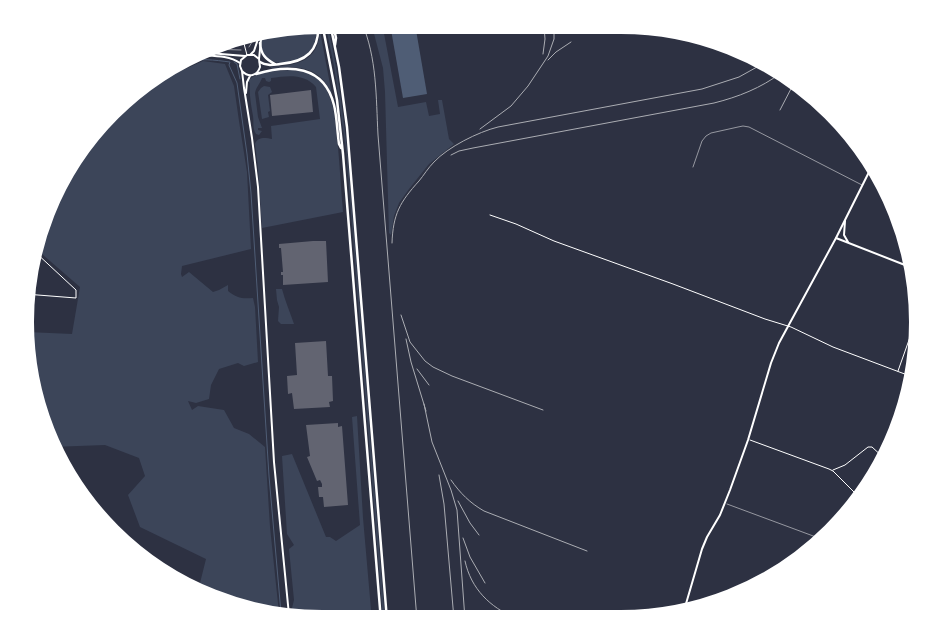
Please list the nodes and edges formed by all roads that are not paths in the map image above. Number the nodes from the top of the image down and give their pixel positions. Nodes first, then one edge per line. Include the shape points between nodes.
1 (319, 31) edge
2 (324, 31) edge
3 (332, 31) edge
4 (261, 38) edge
5 (257, 39) edge
6 (244, 42) edge
7 (260, 43) junction
8 (210, 53) edge
9 (248, 55) junction
10 (205, 56) edge
11 (259, 60) junction
12 (240, 63) junction
13 (276, 64) junction
14 (242, 71) junction
15 (256, 74) junction
16 (250, 75) junction
17 (246, 95) junction
18 (343, 154) junction
19 (693, 167) dead end
20 (870, 172) edge
21 (862, 186) junction
22 (490, 215) dead end
23 (845, 220) junction
24 (836, 238) junction
25 (850, 244) junction
26 (39, 256) edge
27 (906, 265) edge
28 (33, 295) edge
29 (788, 326) junction
30 (912, 332) edge
31 (908, 343) joint
32 (897, 372) junction
33 (907, 375) edge
34 (748, 440) junction
35 (880, 455) edge
36 (833, 471) junction
37 (856, 494) edge
38 (725, 504) junction
39 (817, 537) edge
40 (686, 605) edge
41 (289, 610) edge
42 (380, 613) edge
43 (386, 613) edge

1 - 13 highway via 310,53 296,62
2 - 18 highway
3 - 43 highway via 348,127
4 - 7 street
5 - 9 street via 254,51
6 - 9 street
7 - 11 street
7 - 13 highway via 262,54
8 - 9 street
9 - 11 street
9 - 12 street
10 - 12 street
11 - 13 highway via 267,65
11 - 15 street via 260,70
12 - 14 street
14 - 16 street
14 - 17 street
15 - 16 street
15 - 18 highway via 295,68 319,78 334,106
16 - 17 street
17 - 41 street via 258,187 274,462
18 - 42 highway
19 - 21 lane via 706,136 743,126
20 - 21 street
21 - 23 street
22 - 29 street
23 - 24 street
23 - 25 street via 844,235
24 - 25 street
24 - 29 street
25 - 27 street
26 - 28 street via 76,290 76,298
29 - 32 street via 833,348
29 - 34 street via 771,363
30 - 31 street
31 - 32 street
32 - 33 street
34 - 36 street
34 - 38 street
35 - 36 street via 868,447
36 - 37 street
38 - 39 lane
38 - 40 street via 702,549

